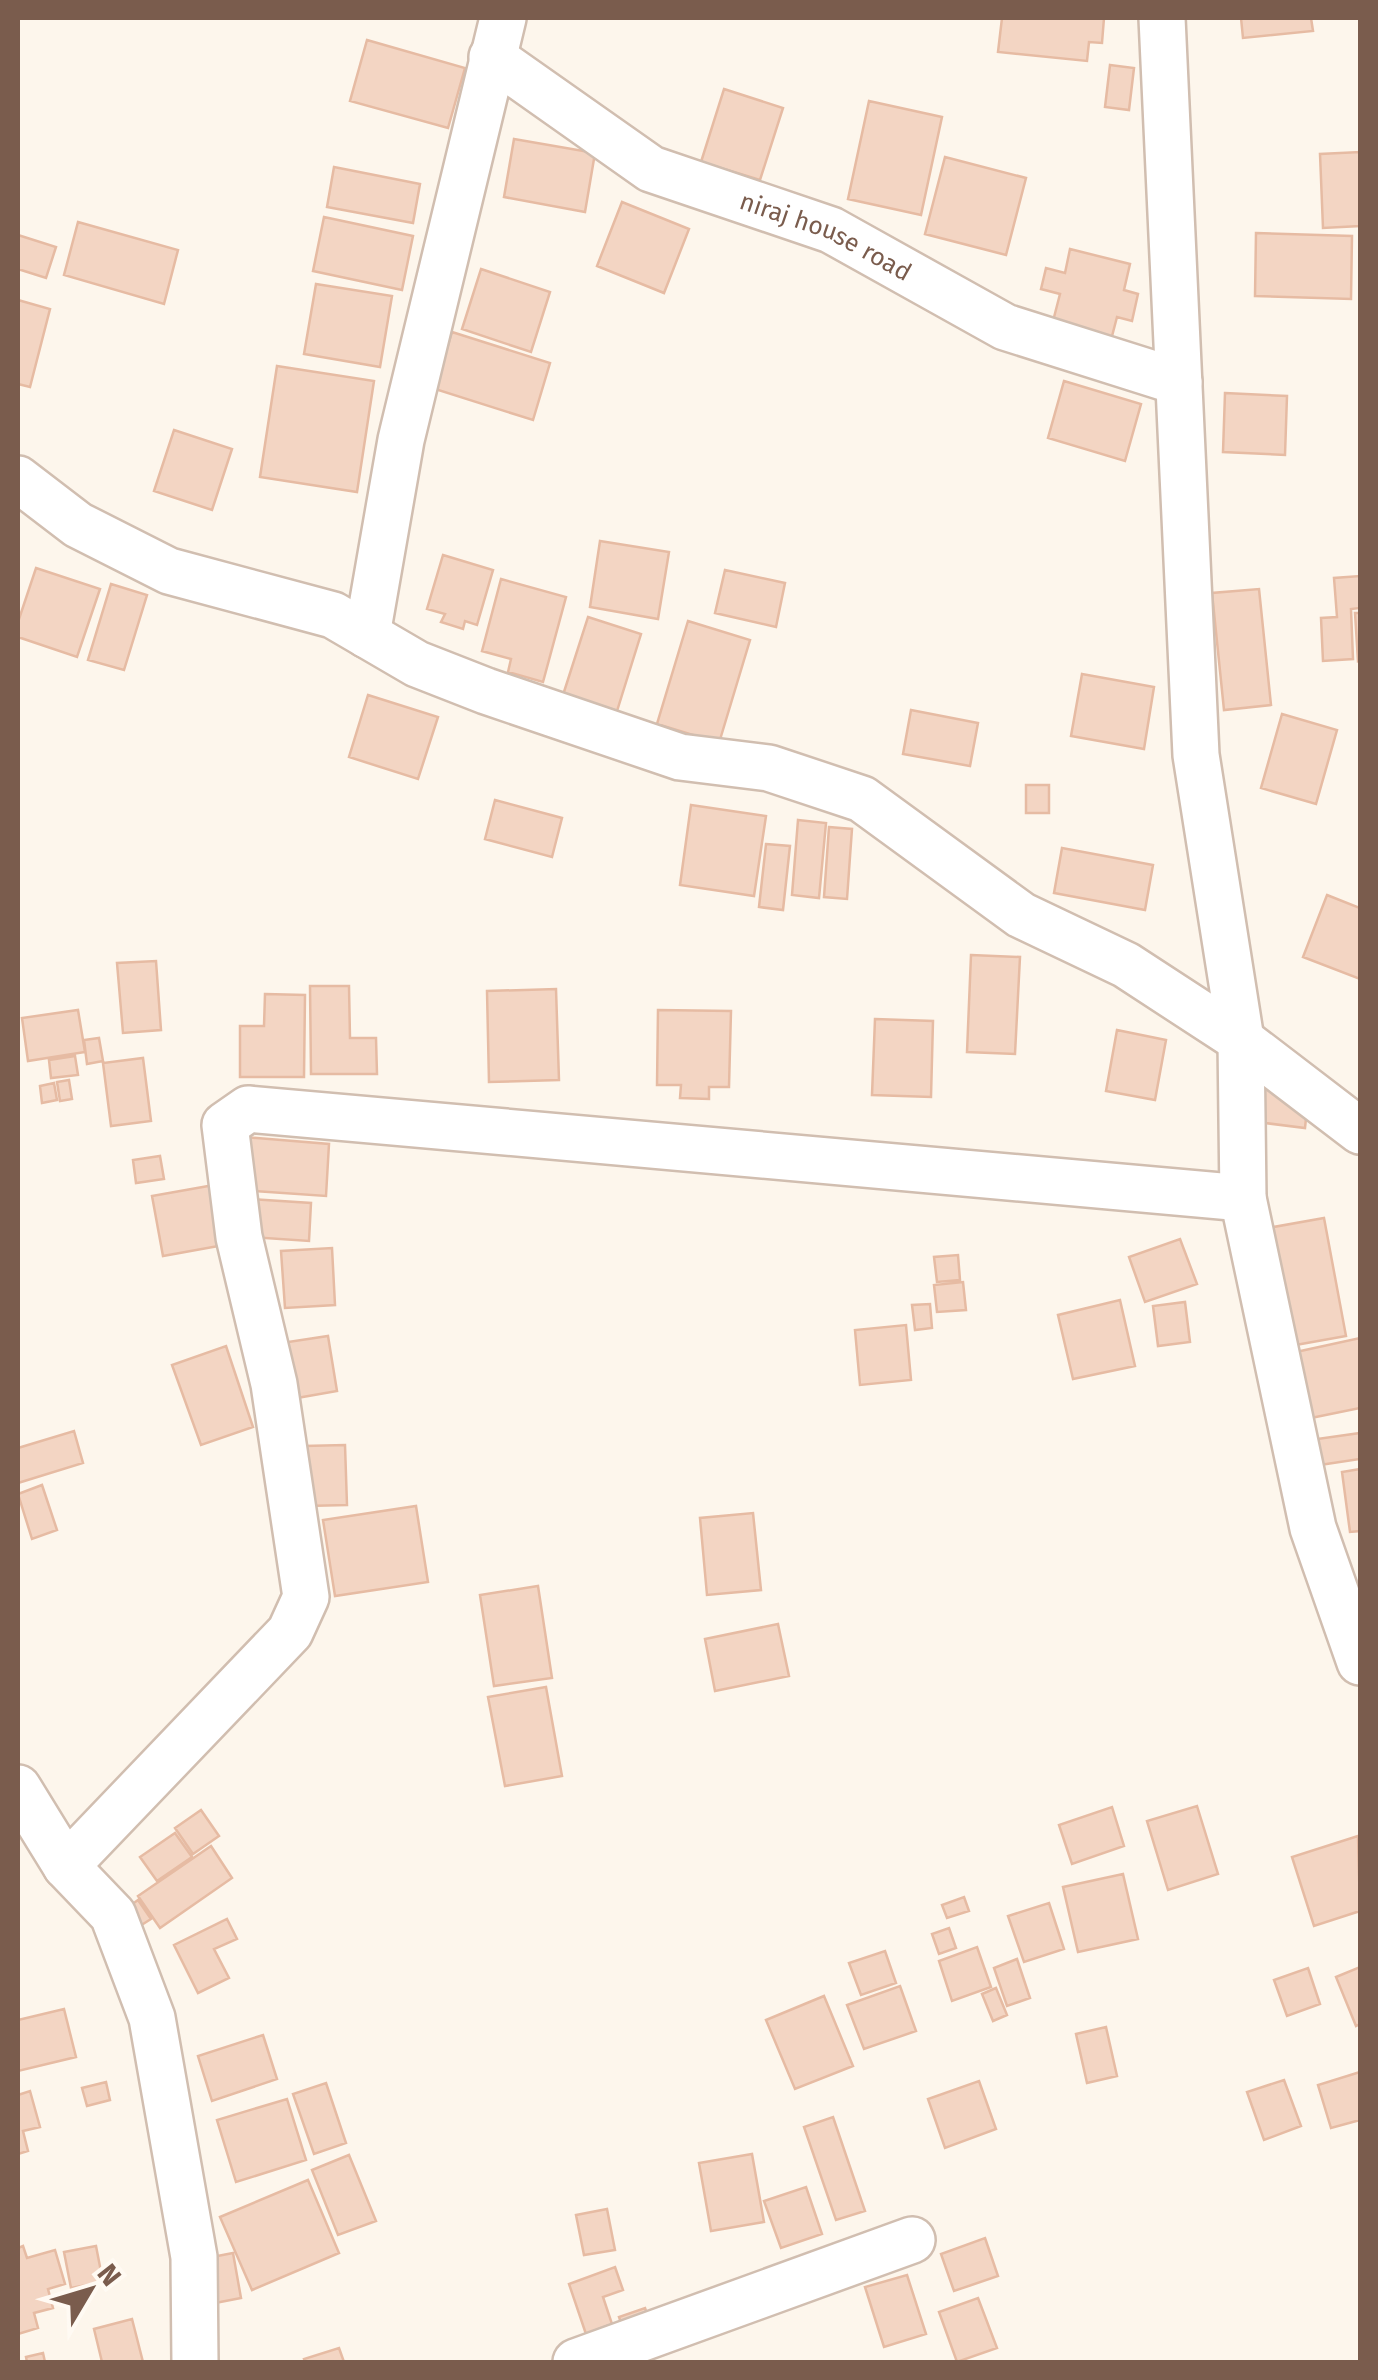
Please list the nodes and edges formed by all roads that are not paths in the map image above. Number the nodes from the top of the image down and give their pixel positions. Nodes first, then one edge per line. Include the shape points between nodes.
1 (1162, 18) edge
2 (498, 37) edge
3 (1179, 382) junction
4 (18, 479) edge
5 (367, 635) junction
6 (1241, 1040) junction
7 (1360, 1131) edge
8 (1243, 1198) junction
9 (1360, 1662) edge
10 (18, 1788) edge
11 (66, 1866) junction
12 (912, 2240) dead end
13 (195, 2362) edge
14 (576, 2362) edge

1 - 3 street
2 - 3 street, niraj house road via 651,169 831,230 1006,327
2 - 5 street via 401,440
3 - 6 street via 1196,755
4 - 5 street via 78,525 169,570 333,615
5 - 6 street via 486,691 680,757 769,768 862,798 1021,915 1126,965
6 - 7 street
6 - 8 street
8 - 9 street via 1312,1528
8 - 11 street via 248,1109 224,1125 306,1597 290,1632
10 - 11 street
11 - 13 street via 113,1916 152,2018 194,2257
12 - 14 street

